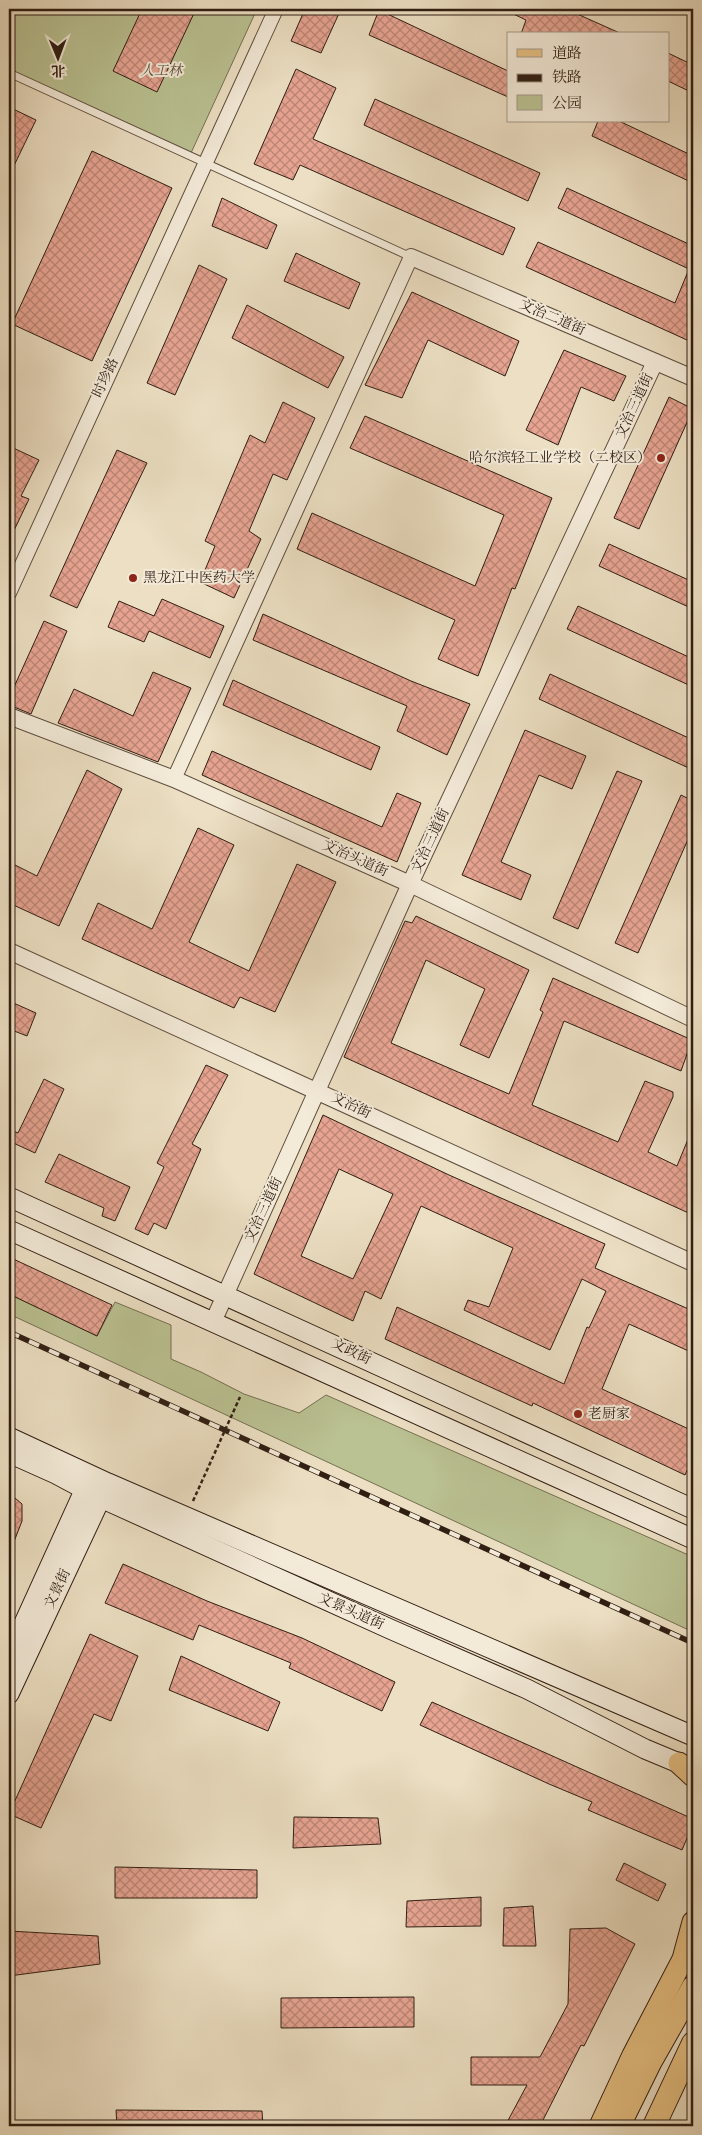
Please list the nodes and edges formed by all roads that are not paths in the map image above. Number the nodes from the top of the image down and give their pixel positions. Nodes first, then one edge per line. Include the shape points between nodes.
1 (276, 9) edge
2 (9, 73) edge
3 (206, 163) junction
4 (411, 257) junction
5 (655, 362) junction
6 (693, 378) edge
7 (9, 593) edge
8 (9, 716) edge
9 (174, 779) junction
10 (410, 884) junction
11 (9, 951) edge
12 (693, 1019) edge
13 (318, 1091) junction
14 (9, 1197) edge
15 (9, 1230) edge
16 (693, 1263) edge
17 (225, 1294) junction
18 (213, 1322) junction
19 (9, 1437) edge
20 (9, 1453) edge
21 (96, 1486) junction
22 (693, 1509) edge
23 (693, 1539) edge
24 (9, 1656) edge
25 (9, 1694) edge
26 (693, 1736) edge
27 (688, 1770) edge
28 (693, 1922) edge
29 (693, 1940) edge
30 (683, 1959) junction
31 (693, 1987) edge
32 (693, 2043) edge
33 (600, 2126) edge
34 (619, 2126) edge
35 (654, 2126) edge

1 - 3 street, 时珍路
2 - 3 lane
3 - 4 lane
3 - 7 street, 时珍路
4 - 5 street, 文治二道街
4 - 9 street
5 - 6 street, 文治二道街
5 - 10 street, 文治三道街
8 - 9 street, 文治头道街
9 - 10 street, 文治头道街
10 - 12 street, 文治头道街
10 - 13 street, 文治三道街
11 - 13 street, 文治街
13 - 16 street, 文治街
13 - 17 street, 文治三道街
14 - 17 main road, 文政街
15 - 18 main road
17 - 18 street, 文治三道街
17 - 22 main road, 文政街
18 - 23 main road
19 - 21 main road, 文景头道街
20 - 21 main road, 文景头道街 via 56,1474
21 - 24 main road, 文景街
21 - 25 main road, 文景街
21 - 26 main road, 文景头道街
21 - 27 main road, 文景头道街 via 390,1629 527,1689
28 - 30 main road
29 - 30 main road
30 - 33 main road
31 - 34 highway via 650,2061
32 - 35 highway

